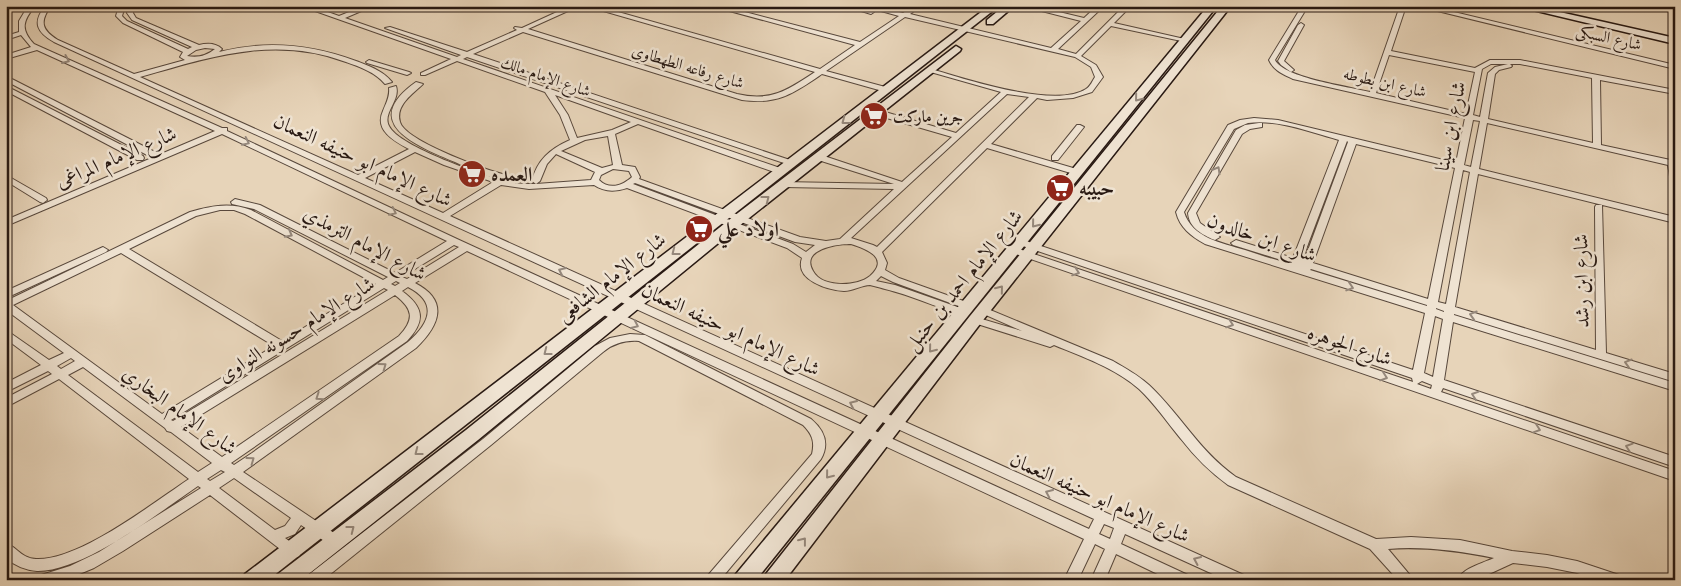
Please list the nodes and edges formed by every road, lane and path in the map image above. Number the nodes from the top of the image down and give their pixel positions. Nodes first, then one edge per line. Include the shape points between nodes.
1 (32, 6) edge
2 (48, 6) edge
3 (53, 6) edge
4 (122, 6) edge
5 (131, 6) edge
6 (304, 6) edge
7 (322, 6) edge
8 (358, 6) edge
9 (370, 6) edge
10 (566, 6) edge
11 (576, 6) edge
12 (588, 6) edge
13 (714, 6) edge
14 (730, 6) edge
15 (848, 6) edge
16 (866, 6) edge
17 (908, 6) edge
18 (918, 6) edge
19 (995, 6) edge
20 (1010, 6) edge
21 (1025, 6) edge
22 (1042, 6) edge
23 (1101, 6) edge
24 (1128, 6) edge
25 (1213, 6) edge
26 (1226, 6) edge
27 (1305, 6) edge
28 (1311, 6) edge
29 (1403, 6) edge
30 (1420, 6) edge
31 (1434, 6) edge
32 (1520, 6) edge
33 (1539, 6) edge
34 (340, 15) junction
35 (898, 16) junction
36 (1088, 18) junction
37 (1299, 21) junction
38 (1109, 24) junction
39 (524, 27) junction
40 (22, 33) junction
41 (969, 33) junction
42 (1675, 37) edge
43 (6, 38) edge
44 (54, 40) junction
45 (1186, 40) junction
46 (1675, 41) edge
47 (860, 42) junction
48 (35, 46) junction
49 (199, 47) junction
50 (219, 49) junction
51 (1053, 50) junction
52 (1386, 52) junction
53 (185, 53) junction
54 (6, 55) edge
55 (212, 55) junction
56 (459, 56) junction
57 (1078, 56) junction
58 (195, 60) junction
59 (1675, 65) edge
60 (818, 70) junction
61 (929, 70) junction
62 (1479, 71) junction
63 (407, 73) junction
64 (420, 74) junction
65 (133, 75) junction
66 (1163, 77) junction
67 (6, 78) edge
68 (1596, 78) junction
69 (419, 84) junction
70 (390, 85) junction
71 (6, 88) edge
72 (886, 90) junction
73 (548, 91) junction
74 (1006, 91) junction
75 (1373, 92) junction
76 (1675, 92) edge
77 (1675, 96) edge
78 (1034, 97) junction
79 (872, 108) junction
80 (72, 112) junction
81 (1470, 115) junction
82 (61, 116) junction
83 (1484, 118) junction
84 (236, 121) junction
85 (636, 122) junction
86 (1080, 127) dead end
87 (218, 129) junction
88 (611, 133) junction
89 (959, 134) junction
90 (574, 141) junction
91 (988, 142) junction
92 (1348, 142) junction
93 (1597, 143) junction
94 (415, 149) junction
95 (1105, 149) junction
96 (555, 151) junction
97 (152, 154) junction
98 (818, 157) junction
99 (140, 158) junction
100 (1055, 158) junction
101 (1674, 161) edge
102 (618, 167) junction
103 (1080, 169) junction
104 (1459, 169) junction
105 (785, 173) junction
106 (1474, 173) junction
107 (598, 176) junction
108 (6, 178) edge
109 (358, 178) junction
110 (536, 181) junction
111 (499, 182) junction
112 (630, 182) junction
113 (1675, 182) edge
114 (1197, 183) junction
115 (903, 186) junction
116 (1208, 186) junction
117 (43, 200) junction
118 (1599, 203) junction
119 (1315, 214) junction
120 (6, 215) edge
121 (444, 216) junction
122 (1325, 217) junction
123 (728, 219) junction
124 (1675, 220) edge
125 (6, 223) edge
126 (1675, 226) edge
127 (131, 241) junction
128 (454, 241) junction
129 (844, 241) junction
130 (825, 244) junction
131 (466, 247) junction
132 (1024, 248) junction
133 (122, 249) junction
134 (107, 252) junction
135 (878, 252) junction
136 (808, 257) junction
137 (1295, 265) junction
138 (1306, 269) junction
139 (881, 272) junction
140 (395, 277) junction
141 (869, 282) junction
142 (407, 283) junction
143 (384, 284) junction
144 (395, 290) junction
145 (6, 295) edge
146 (618, 297) junction
147 (634, 304) junction
148 (6, 305) edge
149 (1431, 307) junction
150 (602, 310) junction
151 (972, 312) junction
152 (1449, 313) junction
153 (618, 317) junction
154 (6, 333) edge
155 (282, 346) junction
156 (72, 353) junction
157 (1599, 359) junction
158 (82, 362) junction
159 (50, 365) junction
160 (60, 373) junction
161 (1675, 378) edge
162 (1417, 382) junction
163 (1439, 383) junction
164 (1675, 387) edge
165 (6, 388) edge
166 (1436, 395) junction
167 (6, 403) edge
168 (877, 415) junction
169 (495, 416) junction
170 (161, 420) junction
171 (508, 424) junction
172 (896, 424) junction
173 (171, 428) junction
174 (864, 431) junction
175 (472, 435) junction
176 (883, 440) junction
177 (488, 442) junction
178 (1675, 462) edge
179 (221, 464) junction
180 (234, 472) junction
181 (1675, 476) edge
182 (198, 478) junction
183 (211, 488) junction
184 (1101, 517) junction
185 (299, 518) junction
186 (1122, 526) junction
187 (317, 530) junction
188 (1092, 536) junction
189 (274, 537) junction
190 (335, 541) junction
191 (1375, 545) junction
192 (1113, 546) junction
193 (6, 549) edge
194 (291, 550) junction
195 (1512, 557) junction
196 (307, 562) junction
197 (43, 580) edge
198 (252, 580) edge
199 (285, 580) edge
200 (312, 580) edge
201 (711, 580) edge
202 (743, 580) edge
203 (773, 580) edge
204 (1071, 580) edge
205 (1098, 580) edge
206 (1185, 580) edge
207 (1242, 580) edge
208 (1407, 580) edge
209 (1464, 580) edge
210 (1617, 580) edge

1 - 40 street via 21,24
2 - 3 street
2 - 44 street via 40,27 46,36
4 - 53 street via 119,16 125,22
5 - 49 street via 130,13 134,19
6 - 34 street, شارع الإمام مالك
7 - 34 street, شارع الإمام مالك
8 - 34 street
9 - 34 street
10 - 39 street
11 - 39 street
12 - 60 street
13 - 47 street
14 - 47 street
15 - 35 street
16 - 35 street
17 - 35 street, شارع رفاعه الطهطاوى
18 - 35 street, شارع رفاعه الطهطاوى
19 - 41 street, شارع الإمام الشافعى
20 - 41 street, شارع الإمام الشافعى
21 - 36 street
22 - 36 street
23 - 36 street
24 - 38 street
25 - 45 street, شارع الإمام احمد بن حنبل
26 - 66 street, شارع الإمام احمد بن حنبل
27 - 37 street, شارع ابن بطوطه
28 - 37 street, شارع ابن بطوطه
29 - 52 street
30 - 59 street, شارع السبكى
31 - 59 street, شارع السبكى
32 - 46 street
33 - 42 street
34 - 56 street, شارع الإمام مالك
35 - 41 street
35 - 47 street, شارع رفاعه الطهطاوى
36 - 51 street
37 - 75 street, شارع ابن بطوطه via 1272,60 1278,69 1296,77
38 - 45 street
38 - 57 street
39 - 56 street
39 - 60 street, شارع رفاعه الطهطاوى via 756,100 776,98 790,92
40 - 43 street
40 - 48 street, شارع الإمام ابو حنيفه النعمان
41 - 51 street
41 - 61 street, شارع الإمام الشافعى
41 - 72 street, شارع الإمام الشافعى
44 - 48 street
44 - 65 street, شارع الإمام ابو حنيفه النعمان
45 - 66 street, شارع الإمام احمد بن حنبل
47 - 60 street, شارع رفاعه الطهطاوى
48 - 54 street
48 -> 87 street, شارع الإمام ابو حنيفه النعمان
49 - 50 street
49 - 53 street
50 - 55 street
50 - 63 street via 268,43 310,44
51 - 57 street
52 - 62 street
52 - 75 street
53 - 58 street via 186,59
53 - 65 street
55 - 58 street
55 - 70 street via 263,47 306,48 376,72 384,76
56 - 64 street
56 - 73 street, شارع الإمام مالك
56 - 105 street, شارع الإمام مالك
57 - 78 street via 1098,72 1100,78 1093,88 1062,98
58 - 65 street
60 - 72 street
61 - 74 street
61 - 79 street, شارع الإمام الشافعى
62 - 68 street, شارع ابن سينا via 1485,63 1512,61
62 - 81 street, شارع ابن سينا
63 - 64 street
63 - 70 street via 394,76
64 - 69 street via 424,80
65 - 84 street, شارع الإمام ابو حنيفه النعمان
66 - 95 street, شارع الإمام احمد بن حنبل
67 - 80 street
68 - 76 street, شارع ابن سينا
68 - 77 street, شارع ابن سينا
68 - 83 street, شارع ابن سينا via 1530,67 1497,68 1492,73
68 - 93 street
69 - 70 street via 406,88
69 - 110 street via 407,93 398,107 396,118 401,131 424,145 498,176
70 - 94 street via 393,98 383,122 385,128 396,139
71 - 82 street
72 - 79 street, شارع الإمام الشافعى
73 - 85 street, شارع الإمام مالك
73 - 90 street via 564,115
74 - 78 street
74 - 89 street
75 - 81 street, شارع ابن بطوطه
78 - 91 street
79 - 89 street
79 - 98 street, شارع الإمام الشافعى
79 -> 105 street, شارع الإمام الشافعى
80 - 82 street
80 - 97 street
81 - 83 street, شارع ابن بطوطه
81 - 104 street, شارع ابن سينا
82 - 99 street
83 - 93 street, شارع ابن بطوطه
83 - 106 street, شارع ابن سينا
84 - 87 street, شارع الإمام المراغى
84 - 109 street, شارع الإمام ابو حنيفه النعمان
85 - 88 street
85 - 105 street, شارع الإمام مالك
86 - 100 street
87 - 97 street, شارع الإمام المراغى
87 - 125 street, شارع الإمام المراغى
87 -> 128 street, شارع الإمام ابو حنيفه النعمان
88 - 90 street
88 - 102 street
89 - 115 street
90 - 96 street
91 - 100 street
91 - 103 street
91 - 135 street
92 - 104 street, شارع ابن خالدون
92 - 114 street, شارع ابن خالدون via 1268,120 1242,122 1230,127
116 -> 92 street, شارع ابن خالدون via 1237,135 1248,127 1270,126
92 - 119 street
92 - 122 street
93 - 101 street, شارع ابن بطوطه
94 - 109 street
94 - 111 street
95 - 103 street, شارع الإمام احمد بن حنبل
95 - 132 street, شارع الإمام احمد بن حنبل
96 - 107 street
96 - 110 street via 544,160
97 - 99 street, شارع الإمام المراغى
98 - 105 street, شارع الإمام الشافعى
98 - 115 street
99 - 117 street, شارع الإمام المراغى
100 - 103 street
101 - 113 street
102 - 107 street
102 - 112 street via 634,172 636,177
103 -> 132 street, شارع الإمام احمد بن حنبل
104 - 106 street, شارع ابن خالدون
104 - 149 street, شارع ابن سينا
105 - 115 street
105 - 123 street, شارع الإمام الشافعى
106 - 118 street, شارع ابن خالدون
106 - 152 street, شارع ابن سينا
107 - 110 street
107 - 111 street via 532,186
107 - 112 street via 606,188 617,188
108 - 117 street
109 - 121 street, شارع الإمام ابو حنيفه النعمان
111 - 121 street
112 - 123 street
114 - 116 street
114 - 137 street, شارع ابن خالدون via 1180,212 1182,220 1195,235 1208,242
115 - 129 street
116 - 137 street, شارع ابن خالدون via 1192,213 1194,224 1216,237
117 - 120 street, شارع الإمام المراغى
118 - 124 street, شارع ابن خالدون
118 - 126 street, شارع ابن خالدون
118 - 157 street, شارع ابن رشد
119 - 122 street
119 - 137 street
146 -> 121 street, شارع الإمام ابو حنيفه النعمان
122 - 138 street
123 - 130 street via 798,240
123 - 136 street
123 -> 146 street, شارع الإمام الشافعى
123 - 147 street, شارع الإمام الشافعى
127 - 133 street, شارع الإمام الترمذي
127 - 134 street, شارع الإمام الترمذي
127 - 140 street, شارع الإمام الترمذي via 200,206 238,202 257,206
127 -> 143 street, شارع الإمام الترمذي via 192,214 221,206 231,207 248,212
128 - 131 street, شارع الإمام ابو حنيفه النعمان
128 - 140 street, شارع الإمام حسونه النواوى
129 - 130 street
129 - 135 street via 866,245
130 - 136 street via 814,249
131 - 142 street, شارع الإمام حسونه النواوى
131 - 150 street, شارع الإمام ابو حنيفه النعمان
132 - 151 street, شارع الإمام احمد بن حنبل
132 - 162 street, شارع الجوهره
133 - 134 street, شارع الإمام الترمذي
133 - 155 street
134 - 145 street, شارع الإمام الترمذي
134 - 148 street, شارع الإمام الترمذي
135 - 139 street via 882,258
136 - 141 street via 808,272 822,283 846,288
137 - 138 street, شارع ابن خالدون
138 - 149 street, شارع ابن خالدون
139 - 141 street
139 - 151 street
140 - 142 street, شارع الإمام الترمذي
140 - 143 street, شارع الإمام حسونه النواوى
141 - 151 street
142 - 144 street, شارع الإمام حسونه النواوى
180 -> 142 street, شارع الإمام الترمذي via 425,334 432,324 431,303 426,295
143 - 144 street, شارع الإمام الترمذي
143 - 155 street, شارع الإمام حسونه النواوى
144 - 173 street, شارع الإمام حسونه النواوى
144 -> 179 street, شارع الإمام الترمذي via 415,308 415,323 405,338
146 - 147 street, شارع الإمام ابو حنيفه النعمان
146 - 150 street, شارع الإمام الشافعى
147 - 153 street, شارع الإمام الشافعى
168 -> 147 street, شارع الإمام ابو حنيفه النعمان
148 - 156 street, شارع الإمام البخاري
149 - 152 street, شارع ابن خالدون
149 - 162 street, شارع ابن سينا
150 - 153 street, شارع الإمام ابو حنيفه النعمان
150 -> 187 street, شارع الإمام الشافعى
151 -> 168 street, شارع الإمام احمد بن حنبل
151 - 172 street, شارع الإمام احمد بن حنبل
151 - 191 street via 1036,341 1060,345 1109,364 1143,386 1220,474
152 - 157 street, شارع ابن خالدون
152 - 163 street, شارع ابن سينا
153 - 169 street, شارع الإمام الشافعى
153 -> 174 street, شارع الإمام ابو حنيفه النعمان
154 - 159 street, شارع الإمام البخاري
155 - 170 street, شارع الإمام حسونه النواوى
156 - 158 street, شارع الإمام البخاري
156 - 159 street
161 -> 157 street, شارع ابن خالدون
157 - 164 street, شارع ابن رشد via 1611,362 1609,367
158 - 160 street
158 - 170 street, شارع الإمام البخاري
159 - 160 street, شارع الإمام البخاري
159 - 165 street
160 - 167 street
160 - 182 street, شارع الإمام البخاري
162 - 163 street, شارع الجوهره
162 - 166 street, شارع الجوهره
163 - 166 street, شارع ابن سينا
178 -> 163 street, شارع الجوهره
166 -> 181 street, شارع الجوهره
168 - 172 street, شارع الإمام ابو حنيفه النعمان
168 - 174 street, شارع الإمام احمد بن حنبل
169 - 171 street via 496,422
169 - 175 street, شارع الإمام الشافعى
170 - 173 street, شارع الإمام البخاري
171 - 177 street
171 - 201 street via 605,344 632,337 641,338 807,422 820,437 817,456
172 - 176 street, شارع الإمام احمد بن حنبل
184 -> 172 street, شارع الإمام ابو حنيفه النعمان
173 - 179 street, شارع الإمام البخاري
174 - 176 street, شارع الإمام ابو حنيفه النعمان
174 -> 202 street, شارع الإمام احمد بن حنبل
175 - 177 street via 480,435
190 -> 175 street, شارع الإمام الشافعى
176 - 188 street, شارع الإمام ابو حنيفه النعمان
203 -> 176 street, شارع الإمام احمد بن حنبل
177 - 200 street
179 - 180 street, شارع الإمام البخاري
179 - 182 street, شارع الإمام الترمذي
180 - 183 street, شارع الإمام الترمذي
180 - 185 street, شارع الإمام البخاري
182 - 183 street, شارع الإمام البخاري
182 - 193 street, شارع الإمام الترمذي via 132,524 65,560 26,564
183 - 189 street, شارع الإمام البخاري
183 - 197 street, شارع الإمام الترمذي via 99,558 74,571
184 - 186 street, شارع الإمام ابو حنيفه النعمان
184 - 188 street
185 - 187 street, شارع الإمام البخاري
185 - 189 street via 290,530
186 - 192 street
207 -> 186 street, شارع الإمام ابو حنيفه النعمان
187 - 190 street, شارع الإمام البخاري
187 - 194 street, شارع الإمام الشافعى
188 - 192 street, شارع الإمام ابو حنيفه النعمان
188 - 204 street
189 - 194 street, شارع الإمام البخاري
190 - 196 street, شارع الإمام الشافعى
191 - 195 street via 1405,541 1438,542
191 - 208 street
192 - 205 street
192 - 206 street, شارع الإمام ابو حنيفه النعمان
194 - 196 street, شارع الإمام البخاري
194 - 198 street, شارع الإمام الشافعى
195 - 209 street
195 - 210 street via 1547,560
196 - 199 street, شارع الإمام الشافعى

